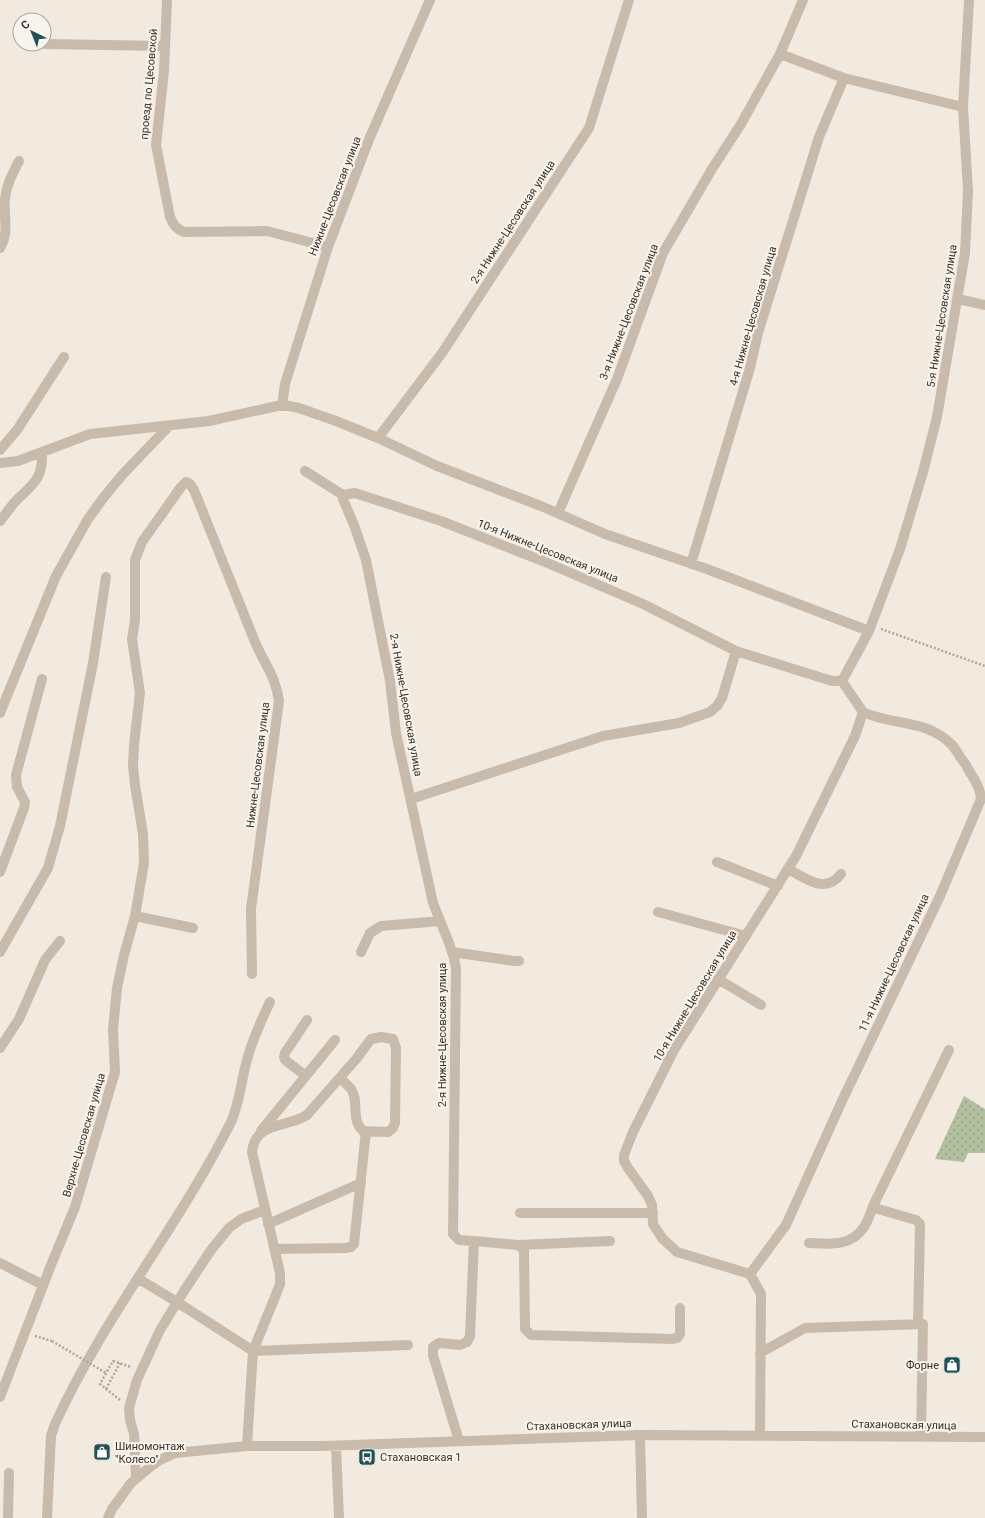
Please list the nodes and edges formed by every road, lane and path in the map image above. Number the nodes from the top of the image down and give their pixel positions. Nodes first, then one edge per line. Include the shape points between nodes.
1 (167, 0) edge
2 (430, 0) edge
3 (629, 0) edge
4 (803, 0) edge
5 (970, 0) edge
6 (52, 44) edge
7 (165, 46) junction
8 (780, 54) junction
9 (844, 78) junction
10 (963, 107) junction
11 (19, 161) dead end
12 (328, 247) junction
13 (0, 248) edge
14 (958, 299) junction
15 (985, 305) edge
16 (64, 357) dead end
17 (282, 406) junction
18 (168, 426) junction
19 (378, 438) junction
20 (0, 450) edge
21 (42, 453) junction
22 (0, 463) edge
23 (305, 470) dead end
24 (188, 482) joint
25 (344, 495) junction
26 (558, 514) junction
27 (0, 521) edge
28 (691, 564) junction
29 (106, 578) dead end
30 (870, 628) junction
31 (736, 651) junction
32 (985, 666) edge
33 (42, 679) dead end
34 (842, 681) junction
35 (863, 712) junction
36 (0, 714) edge
37 (411, 799) junction
38 (983, 800) edge
39 (717, 862) dead end
40 (788, 869) junction
41 (0, 872) edge
42 (841, 874) dead end
43 (778, 886) junction
44 (658, 912) dead end
45 (135, 916) junction
46 (440, 921) junction
47 (193, 928) dead end
48 (746, 936) junction
49 (60, 941) dead end
50 (0, 952) edge
51 (361, 952) dead end
52 (452, 952) junction
53 (520, 961) dead end
54 (252, 974) dead end
55 (718, 979) junction
56 (270, 1002) dead end
57 (761, 1005) dead end
58 (307, 1020) dead end
59 (335, 1040) dead end
60 (0, 1048) edge
61 (949, 1050) dead end
62 (306, 1076) junction
63 (340, 1078) junction
64 (366, 1132) junction
65 (257, 1135) junction
66 (361, 1183) junction
67 (874, 1204) junction
68 (265, 1210) junction
69 (520, 1213) dead end
70 (653, 1213) junction
71 (268, 1224) junction
72 (474, 1240) junction
73 (610, 1241) dead end
74 (809, 1242) dead end
75 (518, 1245) junction
76 (274, 1249) junction
77 (0, 1264) edge
78 (750, 1274) junction
79 (138, 1279) junction
80 (43, 1285) junction
81 (177, 1302) junction
82 (680, 1308) dead end
83 (918, 1324) junction
84 (24, 1333) junction
85 (408, 1345) dead end
86 (253, 1351) junction
87 (760, 1353) junction
88 (120, 1363) junction
89 (141, 1370) junction
90 (106, 1372) junction
91 (106, 1389) junction
92 (0, 1397) edge
93 (129, 1408) junction
94 (640, 1435) junction
95 (760, 1435) junction
96 (985, 1437) edge
97 (921, 1438) junction
98 (459, 1441) junction
99 (247, 1446) junction
100 (336, 1446) junction
101 (9, 1473) dead end
102 (136, 1478) junction
103 (8, 1518) edge
104 (47, 1518) edge
105 (108, 1518) edge
106 (339, 1518) edge
107 (642, 1518) edge

1 - 7 street, проезд по Цесовской
2 - 12 street, Нижне-Цесовская улица via 370,137
3 - 19 street, 2-я Нижне-Цесовская улица via 589,128 442,353
4 - 8 street, 3-я Нижне-Цесовская улица
5 - 10 street, 5-я Нижне-Цесовская улица
6 - 7 street
7 - 12 street, проезд по Цесовской via 156,145 170,217 176,227 184,232 267,231
8 - 9 street
8 - 26 street, 3-я Нижне-Цесовская улица via 663,253 617,379
9 - 10 street
9 - 28 street, 4-я Нижне-Цесовская улица via 819,137 758,333 750,368
10 - 14 street, 5-я Нижне-Цесовская улица via 968,227
11 - 13 street via 5,197 6,237
12 - 17 street, Нижне-Цесовская улица via 285,384
14 - 15 street
14 - 30 street, 5-я Нижне-Цесовская улица via 937,416 923,472 900,549
16 - 20 street via 17,430
17 - 18 street via 209,422
17 - 19 street via 299,408
18 - 21 street via 90,434
18 - 36 street via 123,474 88,519 56,576
19 - 26 street via 437,466
21 - 22 street via 18,461
21 - 27 street via 41,471 33,486 14,503
23 - 25 street
24 - 45 street, Верхне-Цесовская улица via 182,485 142,542 135,560 136,620 132,639 140,694 133,766 143,834 144,863
24 - 54 street, Нижне-Цесовская улица via 194,490 258,650 274,678 279,701 251,909
25 - 31 street, 10-я Нижне-Цесовская улица via 355,493 441,521 535,558 643,604
25 - 37 street, 2-я Нижне-Цесовская улица via 343,499 366,560 390,681 396,733
26 - 28 street
28 - 30 street
29 - 50 street via 93,663 56,840 48,868
30 - 32 path
30 - 34 street, 5-я Нижне-Цесовская улица
31 - 34 street, 10-я Нижне-Цесовская улица via 832,681
31 - 37 street via 722,698 710,712 679,723 603,736 558,749
33 - 41 street via 16,775 24,808
34 - 35 street
35 - 38 street, 11-я Нижне-Цесовская улица via 874,717 933,730 945,738 980,788
35 - 40 street, 10-я Нижне-Цесовская улица via 855,736
37 - 46 street, 2-я Нижне-Цесовская улица via 433,903
38 - 78 street, 11-я Нижне-Цесовская улица via 786,1225
39 - 43 street
40 - 42 street via 816,883 826,885
40 - 43 street, 10-я Нижне-Цесовская улица
43 - 48 street, 10-я Нижне-Цесовская улица
44 - 48 street
45 - 47 street
45 - 80 street, Верхне-Цесовская улица via 117,988 113,1030 115,1072 75,1207
46 - 51 street via 381,926 370,933
46 - 52 street, 2-я Нижне-Цесовская улица
48 - 55 street, 10-я Нижне-Цесовская улица
49 - 60 street via 45,960 19,1019
52 - 53 street
52 - 72 street, 2-я Нижне-Цесовская улица via 456,969 453,1234 459,1240
55 - 57 street
55 - 70 street, 10-я Нижне-Цесовская улица via 674,1050 624,1155 628,1168 648,1196
56 - 79 street via 250,1048 238,1102 231,1120 204,1172
58 - 62 street via 284,1057
59 - 62 street
61 - 67 street
62 - 65 street
63 - 64 street via 352,1089 356,1123
63 - 64 street via 371,1039 393,1039 396,1048 395,1123 388,1132
63 - 65 street via 307,1115
64 - 66 street
65 - 68 street via 252,1144 252,1152
66 - 71 street
66 - 76 street via 354,1244 351,1247
67 - 74 street via 864,1227 852,1239 836,1244
67 - 83 street via 878,1209 916,1220 920,1224
68 - 71 street
68 - 81 street via 241,1219 229,1228 211,1250
69 - 70 street
70 - 78 street, 10-я Нижне-Цесовская улица via 656,1230 677,1252
71 - 76 street
72 - 75 street, 2-я Нижне-Цесовская улица
72 - 98 street via 470,1336 467,1342 460,1345 439,1343 433,1347 433,1355
73 - 75 street, 2-я Нижне-Цесовская улица
75 - 82 street via 524,1251 525,1329 531,1335 672,1339 680,1334
76 - 86 street via 280,1284
77 - 80 street
78 - 87 street via 760,1294
79 - 81 street
79 - 104 street via 91,1355 54,1424 51,1436
80 - 84 street, Верхне-Цесовская улица
81 - 86 street
81 - 89 street
83 - 87 street via 805,1328
83 - 97 street via 924,1326
84 - 90 path, bridge via 52,1341
84 - 92 street, Верхне-Цесовская улица
85 - 86 street
86 - 99 street
87 - 95 street
88 - 89 path
88 - 90 path via 113,1361
88 - 91 path
89 - 93 street
90 - 91 path via 100,1384
91 - 93 path
93 - 102 street via 134,1434
94 - 95 street, Стахановская улица
94 - 98 street, Стахановская улица
94 - 107 street
95 - 97 street, Стахановская улица
96 - 97 street, Стахановская улица
98 - 100 street, Стахановская улица
99 - 100 street, Стахановская улица
99 - 102 street, Стахановская улица via 175,1453
100 - 106 street
101 - 103 street
102 - 105 street

